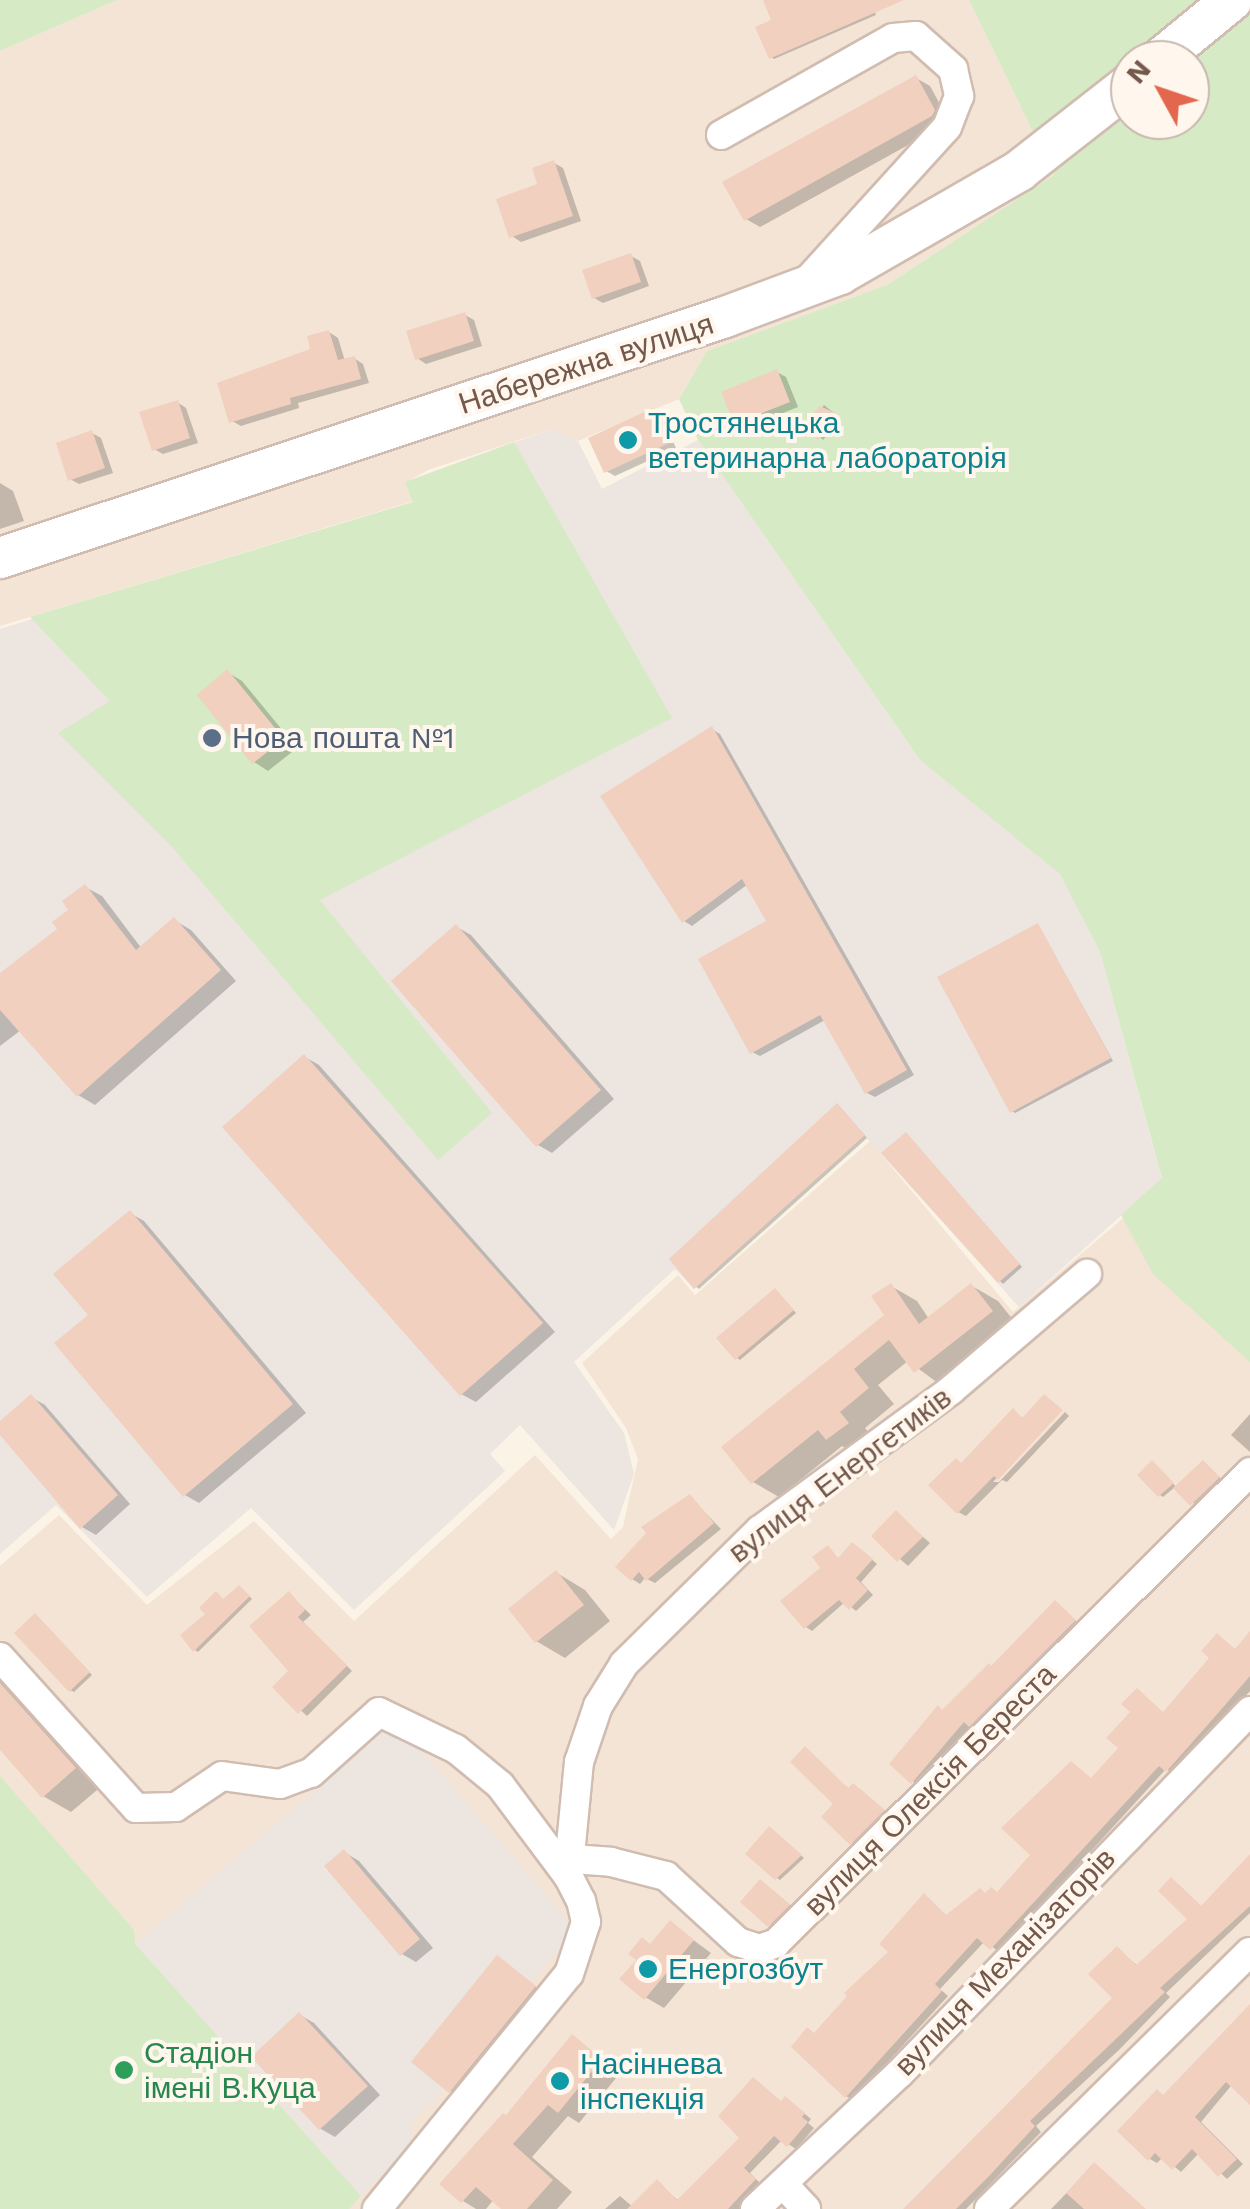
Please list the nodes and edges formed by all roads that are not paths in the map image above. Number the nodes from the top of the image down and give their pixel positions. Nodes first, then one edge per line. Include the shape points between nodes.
1 (1232, 0) edge
2 (1183, 40) edge
3 (1110, 100) edge
4 (721, 134) dead end
5 (798, 291) junction
6 (0, 558) edge
7 (1086, 1274) dead end
8 (1250, 1472) edge
9 (0, 1657) edge
10 (1250, 1711) edge
11 (570, 1868) junction
12 (1250, 1952) edge
13 (782, 2184) junction
14 (377, 2209) edge
15 (755, 2209) edge
16 (806, 2209) edge
17 (990, 2209) edge

1 - 2 main road
3 - 5 main road, Набережна вулиця via 1018,171 897,244
4 - 5 street via 893,38 916,36 952,69 959,96 947,126
5 - 6 main road, Набережна вулиця
7 - 11 street, вулиця Енергетиків via 951,1390 760,1530 639,1645 587,1735
8 - 11 street, вулиця Олексія Береста via 776,1943 758,1949 738,1942 666,1876 611,1862
9 - 11 street via 136,1808 176,1807 222,1776 280,1784 311,1773 379,1712 456,1748 500,1785
10 - 13 street, вулиця Механізаторів via 898,2074
11 - 14 street, вулиця Енергетиків via 586,1922 569,1974
12 - 17 street
13 - 15 street, вулиця Механізаторів
13 - 16 street

